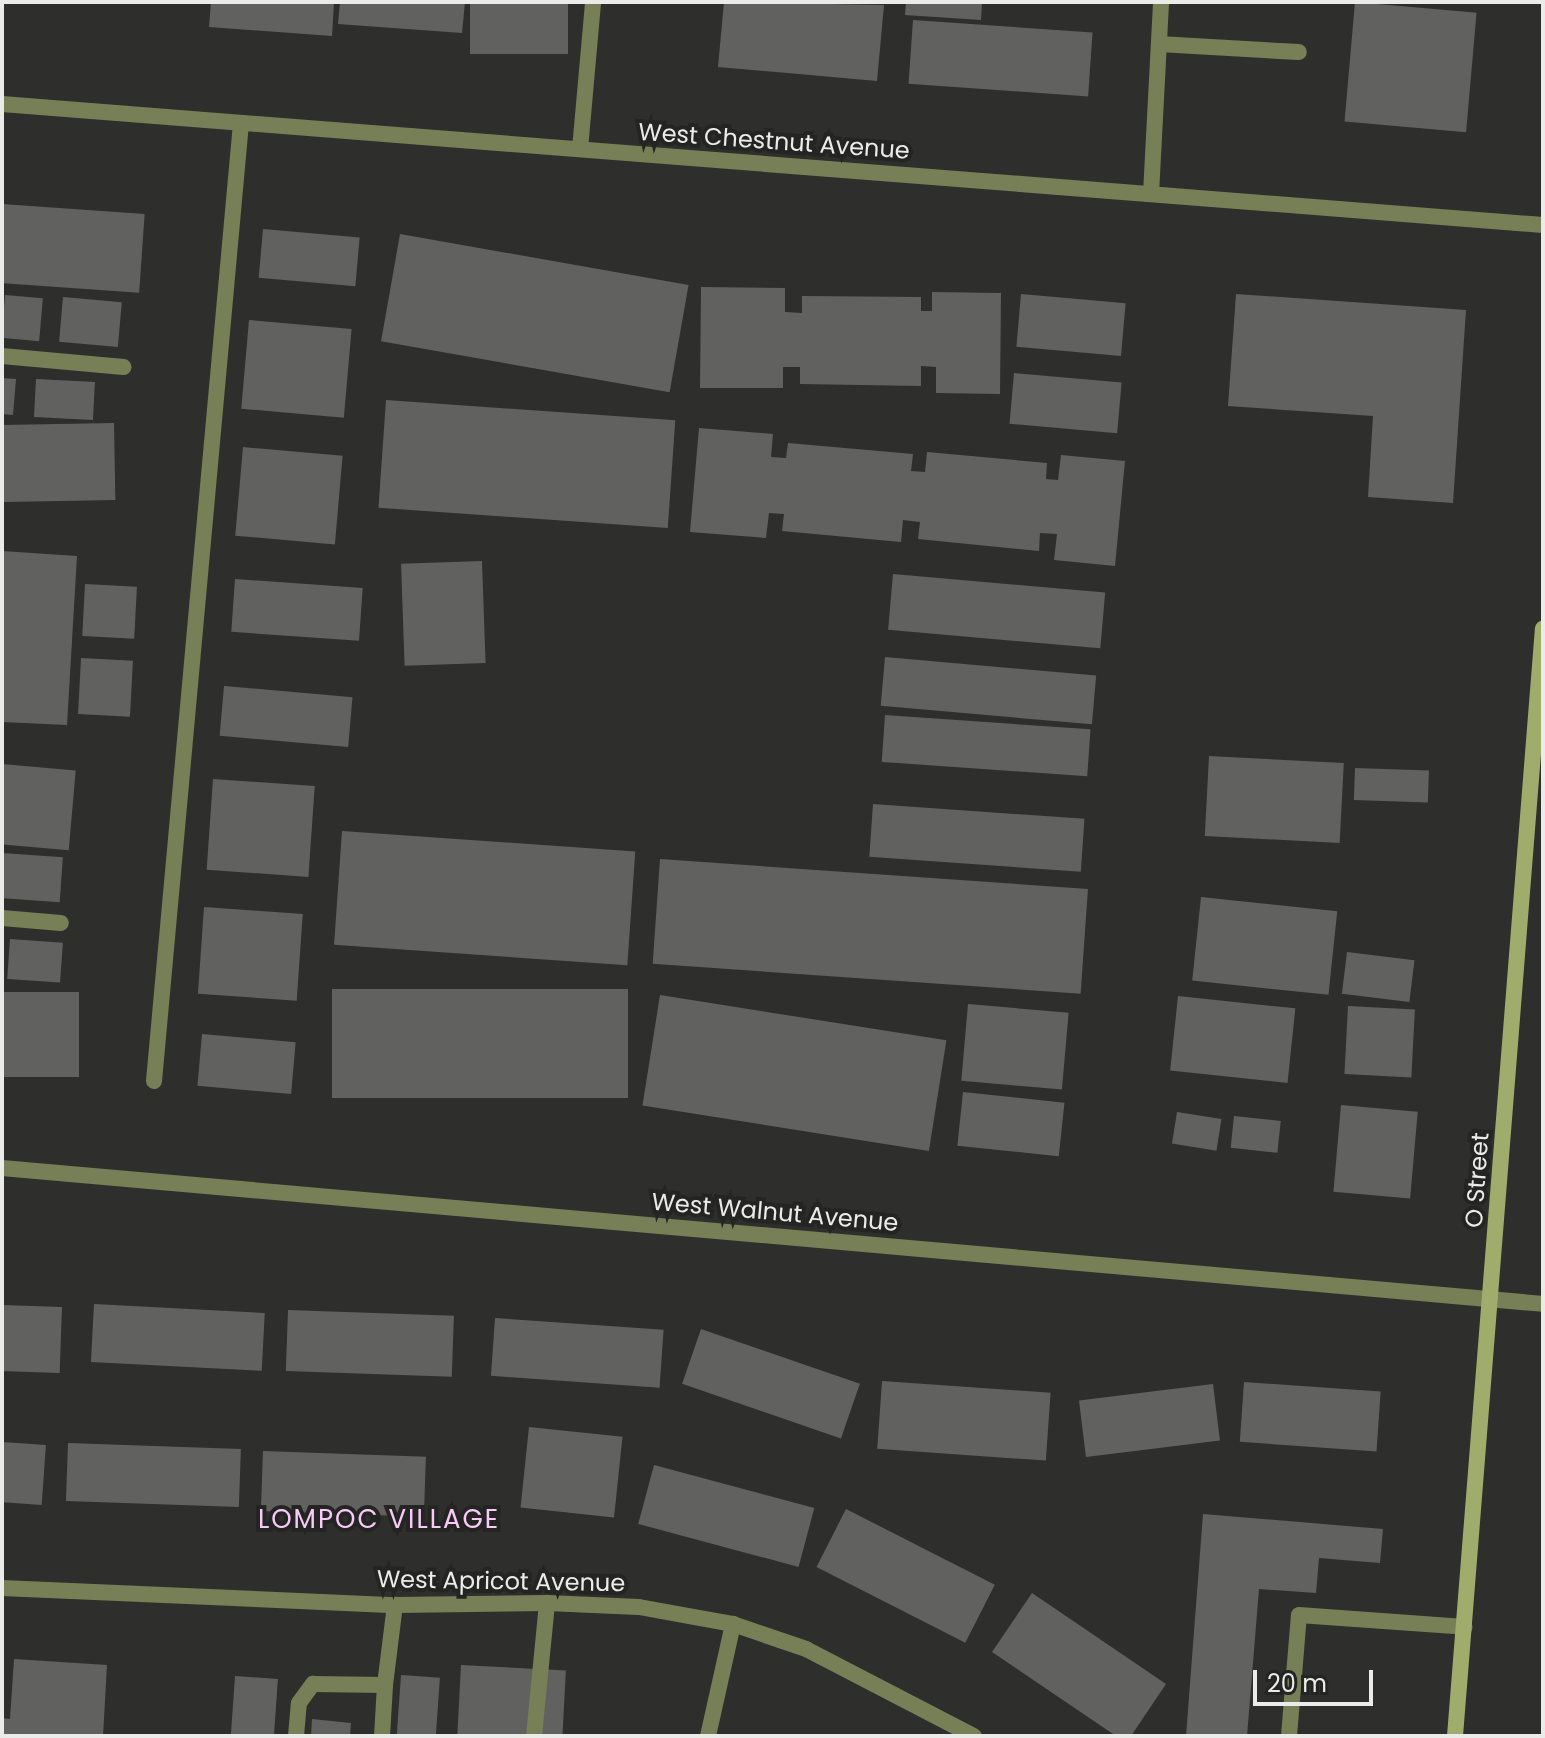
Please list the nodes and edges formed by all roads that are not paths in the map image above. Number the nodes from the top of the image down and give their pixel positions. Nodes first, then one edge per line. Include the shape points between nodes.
1 (593, 2) edge
2 (1161, 2) edge
3 (1159, 44) junction
4 (1299, 52) dead end
5 (2, 104) edge
6 (241, 123) junction
7 (580, 149) junction
8 (1151, 194) junction
9 (1543, 225) edge
10 (2, 356) edge
11 (124, 367) dead end
12 (1543, 628) edge
13 (2, 918) edge
14 (61, 923) dead end
15 (154, 1081) dead end
16 (2, 1168) edge
17 (1492, 1300) junction
18 (1543, 1304) edge
19 (2, 1588) edge
20 (547, 1603) junction
21 (395, 1605) junction
22 (733, 1624) junction
23 (1465, 1627) junction
24 (385, 1685) junction
25 (296, 1736) edge
26 (382, 1736) edge
27 (534, 1736) edge
28 (708, 1736) edge
29 (974, 1736) edge
30 (1289, 1736) edge
31 (1455, 1736) edge

1 - 7 street
2 - 3 street
3 - 4 street
3 - 8 street
5 - 6 street, West Chestnut Avenue
6 - 7 street, West Chestnut Avenue
6 - 15 street
7 - 8 street, West Chestnut Avenue
8 - 9 street, West Chestnut Avenue
10 - 11 street
12 - 17 street, O Street
13 - 14 street
16 - 17 street, West Walnut Avenue
17 - 18 street, West Walnut Avenue
17 - 23 street, O Street
19 - 21 street, West Apricot Avenue
20 - 21 street, West Apricot Avenue
20 - 22 street, West Apricot Avenue via 639,1607
20 - 27 street
21 - 24 street
22 - 28 street
22 - 29 street, West Apricot Avenue via 806,1649
23 - 30 street via 1299,1615
23 - 31 street, O Street
24 - 25 street via 313,1684 299,1703
24 - 26 street

